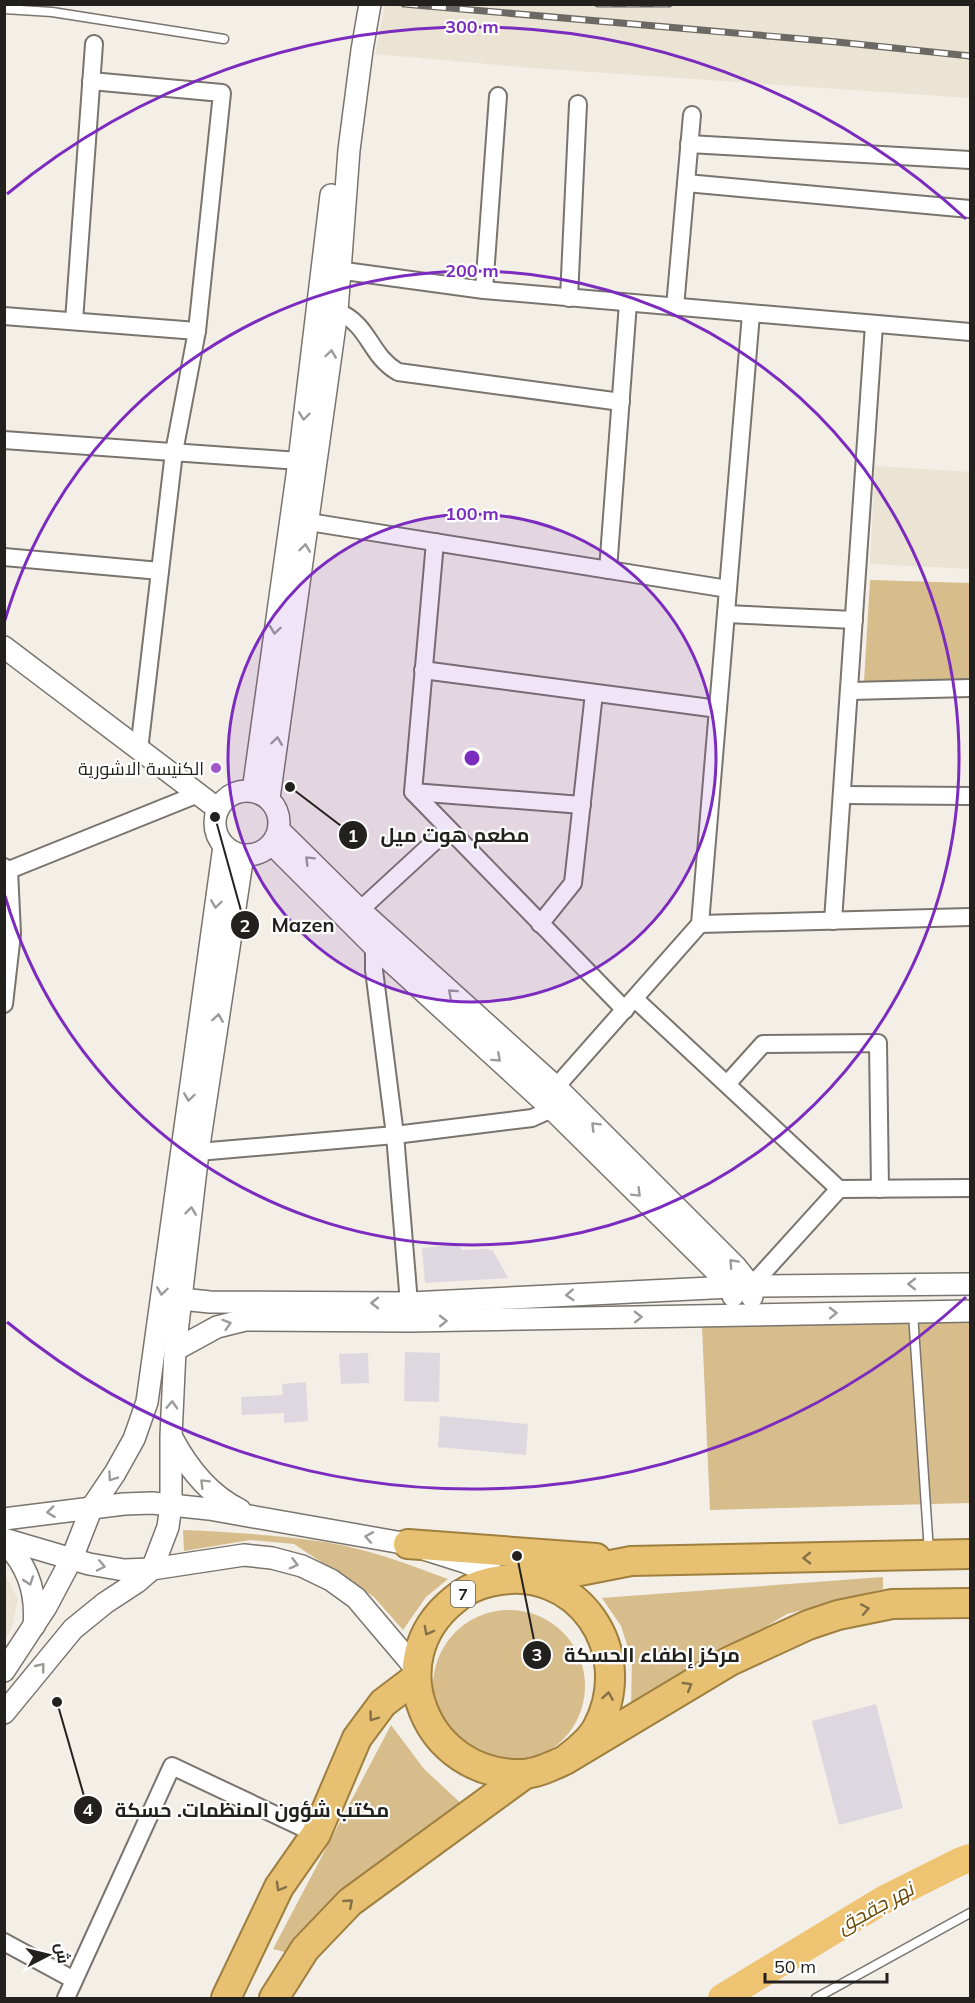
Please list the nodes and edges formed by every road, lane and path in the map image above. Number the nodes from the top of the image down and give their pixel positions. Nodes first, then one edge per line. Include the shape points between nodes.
1 (359, 4) edge
2 (370, 4) edge
3 (4, 9) edge
4 (224, 39) dead end
5 (94, 44) dead end
6 (91, 81) junction
7 (498, 96) dead end
8 (578, 104) dead end
9 (692, 115) dead end
10 (689, 144) junction
11 (970, 160) edge
12 (686, 183) junction
13 (970, 209) edge
14 (330, 269) junction
15 (484, 290) junction
16 (569, 298) junction
17 (628, 303) junction
18 (675, 307) junction
19 (337, 311) junction
20 (751, 314) junction
21 (4, 316) edge
22 (74, 321) junction
23 (874, 325) junction
24 (197, 331) junction
25 (970, 332) edge
26 (621, 402) junction
27 (4, 440) edge
28 (174, 452) junction
29 (298, 461) junction
30 (309, 522) junction
31 (435, 542) junction
32 (4, 557) edge
33 (608, 570) junction
34 (160, 571) junction
35 (728, 589) junction
36 (726, 614) junction
37 (854, 620) junction
38 (4, 647) edge
39 (423, 670) junction
40 (970, 688) edge
41 (850, 691) junction
42 (594, 693) junction
43 (718, 709) junction
44 (139, 750) junction
45 (413, 792) junction
46 (198, 794) junction
47 (261, 795) junction
48 (842, 795) junction
49 (970, 796) edge
50 (582, 805) junction
51 (218, 809) junction
52 (448, 829) junction
53 (276, 837) junction
54 (234, 851) junction
55 (7, 869) edge
56 (360, 910) junction
57 (970, 917) edge
58 (833, 921) junction
59 (540, 924) junction
60 (700, 924) junction
61 (374, 946) junction
62 (4, 1004) edge
63 (630, 1004) junction
64 (727, 1084) junction
65 (556, 1087) junction
66 (552, 1109) junction
67 (395, 1135) junction
68 (198, 1152) junction
69 (970, 1188) edge
70 (839, 1189) junction
71 (880, 1189) junction
72 (970, 1284) edge
73 (742, 1286) junction
74 (181, 1299) junction
75 (913, 1311) junction
76 (970, 1311) edge
77 (410, 1312) junction
78 (745, 1315) junction
79 (175, 1350) junction
80 (171, 1436) junction
81 (171, 1505) junction
82 (92, 1507) junction
83 (251, 1516) junction
84 (4, 1519) edge
85 (4, 1541) edge
86 (408, 1544) junction
87 (970, 1554) edge
88 (929, 1555) junction
89 (72, 1558) junction
90 (631, 1561) junction
91 (152, 1569) junction
92 (505, 1579) junction
93 (533, 1580) junction
94 (970, 1602) edge
95 (34, 1626) junction
96 (4, 1671) edge
97 (417, 1674) junction
98 (4, 1713) edge
99 (565, 1760) junction
100 (525, 1774) junction
101 (316, 1834) junction
102 (970, 1913) edge
103 (7, 1948) edge
104 (74, 1980) junction
105 (66, 1998) edge
106 (226, 1998) edge
107 (274, 1998) edge
108 (816, 1998) edge

1 - 14 street via 344,86
2 - 14 street
3 - 4 lane via 52,12
5 - 6 street
6 - 22 street
6 - 24 street via 222,93
7 - 15 street
8 - 16 street
9 - 10 street
10 - 11 street
10 - 12 street
12 - 13 street
12 - 18 street
14 - 15 street
14 - 19 street
14 -> 29 street
15 - 16 street
16 - 17 street
17 - 18 street
17 - 26 street
18 - 20 street
19 - 26 street via 363,329 378,355 398,372
30 -> 19 street
20 - 23 street
20 - 35 street
21 - 22 street
22 - 24 street
23 - 25 street
23 - 37 street
24 - 28 street
26 - 33 street
27 - 28 street
28 - 29 street
28 - 34 street
29 -> 47 street
30 - 31 street
47 -> 30 street
31 - 33 street
31 - 39 street
32 - 34 street
33 - 35 street
34 - 44 street
35 - 36 street
36 - 37 street
36 - 43 street
37 - 41 street
38 - 44 street
39 - 42 street
39 - 45 street
40 - 41 street
41 - 48 street
42 - 43 street
42 - 50 street
43 - 60 street
44 - 46 street
45 - 50 street
45 - 52 street
46 - 51 street
46 - 55 street
47 - 51 street via 236,792
47 - 53 street via 278,813
48 - 49 street
48 - 58 street
50 - 59 street via 573,883
51 - 54 street via 216,833
52 - 56 street
52 - 59 street
53 - 54 street via 259,853
56 -> 53 street
53 - 61 street
68 -> 54 street
54 -> 82 street via 147,1402 125,1457
55 - 62 street via 12,934
65 -> 56 street
57 - 58 street
58 - 60 street
59 - 63 street
60 - 63 street
61 -> 66 street
61 - 67 street
63 - 64 street
63 - 65 street
64 - 70 street
64 - 71 street via 763,1044 878,1043
73 -> 65 street via 736,1267
66 - 67 street via 532,1118
66 -> 73 street
67 - 68 street
67 - 77 street
74 -> 68 street
69 - 71 street
70 - 71 street
70 - 73 street
72 -> 73 street
73 -> 77 street
73 - 78 street
77 -> 74 street
74 - 79 street
75 - 76 street
78 -> 75 street
75 - 88 lane
77 -> 78 street
79 -> 77 street via 217,1327 245,1320
80 -> 79 street
80 - 81 street
83 -> 80 street via 206,1486 183,1459
81 - 82 street
81 - 83 street
81 - 91 street via 168,1527
82 -> 84 street
82 - 89 street
86 -> 83 street
85 - 89 street
85 -> 95 street via 19,1559 31,1584
86 - 90 highway
86 - 92 street
87 - 88 highway, 7
88 -> 90 highway, 7
89 -> 91 street via 106,1568
89 - 95 street
90 - 93 highway, 7
91 -> 97 street via 244,1556 302,1566 331,1580 356,1599
98 -> 91 street via 73,1629
92 - 93 highway, 7
92 -> 97 highway, 7 via 478,1585 441,1612 422,1643
99 -> 93 highway, 7 via 596,1729 609,1700 611,1669 604,1638 587,1611 563,1591
99 -> 94 highway, 7 via 730,1660 808,1625 892,1604
95 - 96 street
97 - 100 highway, 7 via 421,1705 432,1729 449,1750 472,1765 498,1773
97 -> 101 highway via 384,1703 357,1738
99 - 100 highway, 7
107 -> 100 highway, 7 via 305,1949 350,1902
101 - 104 street via 172,1766
101 -> 106 highway via 279,1887
102 - 108 lane
103 - 104 street
104 - 105 street

